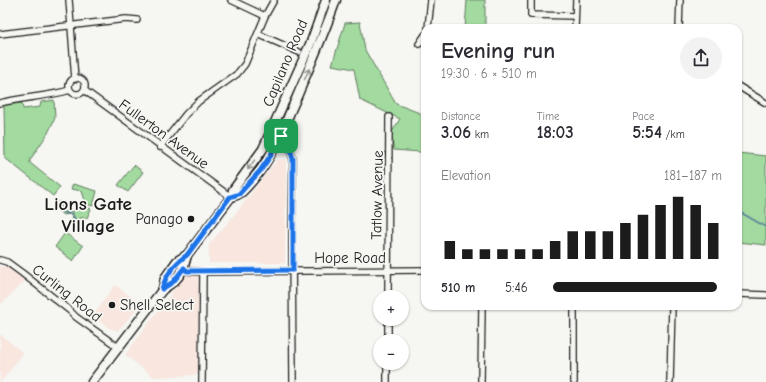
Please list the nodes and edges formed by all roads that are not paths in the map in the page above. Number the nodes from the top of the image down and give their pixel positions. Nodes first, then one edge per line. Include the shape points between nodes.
1 (69, 0) edge
2 (231, 0) edge
3 (274, 0) edge
4 (326, 0) edge
5 (336, 0) edge
6 (431, 0) edge
7 (530, 0) edge
8 (576, 0) edge
9 (680, 0) edge
10 (265, 16) junction
11 (575, 16) junction
12 (137, 20) dead end
13 (428, 24) edge
14 (575, 24) edge
15 (679, 24) edge
16 (71, 26) junction
17 (0, 34) edge
18 (258, 34) junction
19 (421, 41) edge
20 (419, 44) dead end
21 (299, 52) dead end
22 (75, 79) junction
23 (294, 80) junction
24 (742, 88) edge
25 (70, 90) junction
26 (84, 90) junction
27 (0, 103) edge
28 (766, 103) edge
29 (389, 117) dead end
30 (281, 136) junction
31 (160, 147) junction
32 (230, 197) junction
33 (187, 255) junction
34 (0, 260) edge
35 (184, 268) junction
36 (293, 270) junction
37 (388, 270) junction
38 (421, 270) edge
39 (203, 272) junction
40 (162, 289) junction
41 (388, 290) edge
42 (742, 294) edge
43 (766, 295) edge
44 (482, 310) edge
45 (574, 310) edge
46 (672, 310) edge
47 (118, 347) junction
48 (387, 370) edge
49 (92, 382) edge
50 (202, 382) edge
51 (293, 382) edge
52 (387, 382) edge
53 (481, 382) edge
54 (574, 382) edge
55 (670, 382) edge

1 - 16 street
2 - 10 street
3 - 10 street
4 - 23 main road, Capilano Road
30 -> 5 main road, Capilano Road
6 - 13 street
7 - 11 street via 531,15
8 - 11 street
9 - 15 street
10 - 18 street
11 - 14 street
12 - 16 street
16 - 17 street
16 - 22 street
18 - 21 street
18 - 31 street via 246,64 237,74 199,101
19 - 20 street
22 - 25 street via 70,83
22 - 26 street via 82,81 85,85
23 - 30 main road via 294,90 280,129
23 -> 32 main road, Capilano Road via 263,149
24 - 28 street
25 - 26 street via 78,94
25 - 27 street via 56,95
26 - 31 street, Fullerton Avenue
29 - 37 street, Tatlow Avenue
30 - 32 main road, Capilano Road via 260,171 239,194
30 - 36 street via 288,142 293,159
31 - 32 street, Fullerton Avenue
32 - 33 main road, Capilano Road
33 - 35 main road
33 - 40 main road, Capilano Road via 177,261 165,278
34 - 47 street, Curling Road via 22,272 76,317
35 - 39 street, Hope Road via 187,271
35 - 40 main road, Capilano Road via 173,282
36 - 37 street, Hope Road
36 - 39 street, Hope Road
36 - 51 street
37 - 38 street, Hope Road
37 - 41 street, Tatlow Avenue
39 - 50 street
40 - 47 main road, Capilano Road
42 - 43 street
44 - 53 street
45 - 54 street
46 - 55 street
47 - 49 main road, Capilano Road
48 - 52 street

